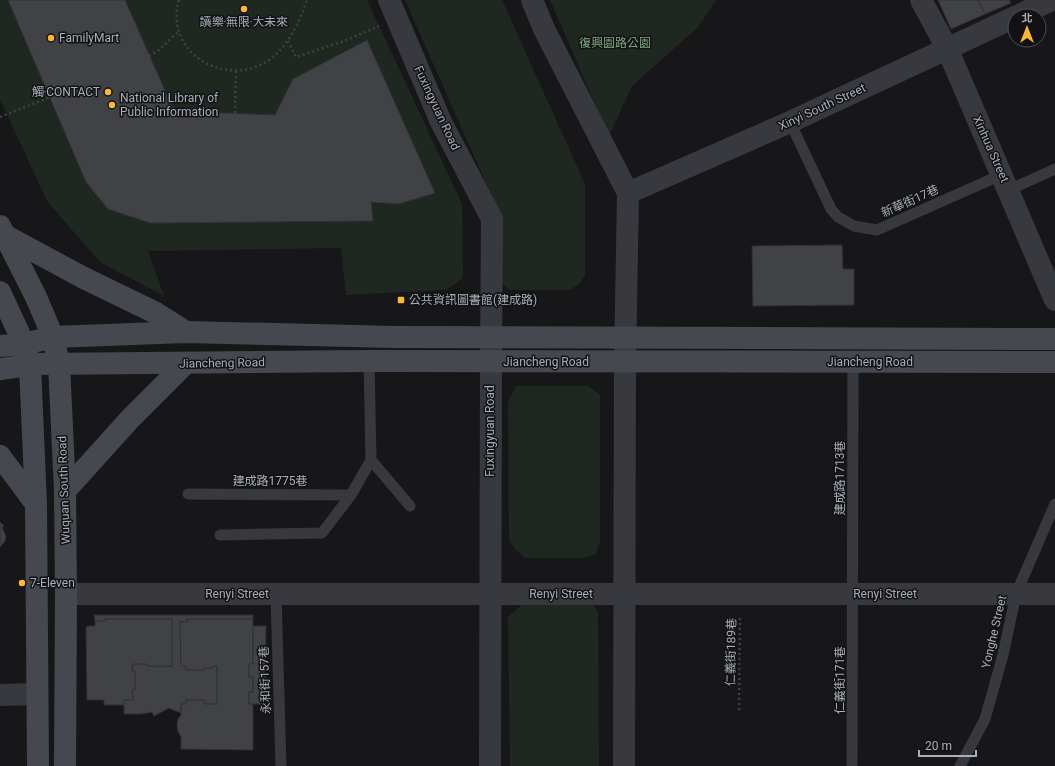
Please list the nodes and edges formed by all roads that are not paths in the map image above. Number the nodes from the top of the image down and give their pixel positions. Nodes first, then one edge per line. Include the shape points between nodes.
1 (532, 0) edge
2 (921, 0) edge
3 (1052, 0) edge
4 (1034, 8) edge
5 (393, 9) edge
6 (1007, 20) edge
7 (947, 48) junction
8 (790, 122) junction
9 (1055, 169) edge
10 (1005, 182) junction
11 (628, 193) junction
12 (2, 231) edge
13 (0, 292) edge
14 (1055, 300) edge
15 (186, 332) junction
16 (492, 338) junction
17 (626, 338) junction
18 (1055, 339) edge
19 (39, 340) junction
20 (0, 346) edge
21 (369, 361) junction
22 (490, 362) junction
23 (625, 362) junction
24 (853, 362) junction
25 (1055, 362) edge
26 (59, 364) junction
27 (185, 364) junction
28 (33, 365) junction
29 (0, 369) edge
30 (0, 456) edge
31 (371, 460) junction
32 (65, 491) junction
33 (188, 494) dead end
34 (351, 495) junction
35 (36, 504) junction
36 (1055, 504) edge
37 (410, 506) dead end
38 (220, 535) dead end
39 (66, 594) junction
40 (276, 594) junction
41 (490, 594) junction
42 (624, 594) junction
43 (853, 594) junction
44 (1016, 594) junction
45 (1055, 594) edge
46 (0, 694) edge
47 (37, 694) junction
48 (38, 766) edge
49 (65, 766) edge
50 (281, 766) edge
51 (490, 766) edge
52 (624, 766) edge
53 (852, 766) edge
54 (960, 766) edge

1 - 11 street via 544,29
2 - 7 street, Xinhua Street
3 - 4 street, Xinyi South Street
5 - 16 street, Fuxingyuan Road via 441,122 492,218
6 - 7 street, Xinyi South Street
7 - 8 street, Xinyi South Street
7 - 10 street, Xinhua Street
8 - 10 lane, 新華街17巷 via 831,209 838,217 854,226 876,230
8 - 11 street, Xinyi South Street
9 - 10 lane, 新華街17巷
10 - 14 street, Xinhua Street
11 - 17 street
12 - 15 street via 84,278 156,313
12 - 19 street, Wuquan South Road via 36,297
13 - 19 street, Wuquan South Road
15 - 16 street, Jiancheng Road
15 - 19 street, Jiancheng Road
16 - 17 street, Jiancheng Road
16 - 22 street, Fuxingyuan Road
17 - 18 street, Jiancheng Road
17 - 23 street
19 - 20 street, Jiancheng Road
19 - 26 street, Wuquan South Road
19 - 28 street, Wuquan South Road
21 - 22 street, Jiancheng Road
21 - 27 street, Jiancheng Road
21 - 31 lane
22 - 23 street, Jiancheng Road
22 - 41 street, Fuxingyuan Road
23 - 24 street, Jiancheng Road
23 - 42 street
24 - 25 street, Jiancheng Road
24 - 43 lane, 建成路1713巷
26 - 27 street, Jiancheng Road
26 - 28 street, Jiancheng Road
26 - 32 street, Wuquan South Road
27 - 32 street via 93,458
28 - 29 street, Jiancheng Road
28 - 35 street, Wuquan South Road
30 - 35 street
31 - 34 lane
31 - 37 lane
32 - 39 street, Wuquan South Road
33 - 34 lane, 建成路1775巷
34 - 38 lane via 322,533
35 - 47 street, Wuquan South Road
36 - 44 lane, Yonghe Street
39 - 40 street, Renyi Street
39 - 49 street, Wuquan South Road
40 - 41 street, Renyi Street
40 - 50 lane, 永和街157巷
41 - 42 street, Renyi Street
41 - 51 street, Fuxingyuan Road
42 - 43 street, Renyi Street
42 - 52 street
43 - 44 street, Renyi Street
43 - 53 lane, 仁義街171巷
44 - 45 street, Renyi Street
44 - 54 lane, Yonghe Street via 985,720
46 - 47 street
47 - 48 street, Wuquan South Road

